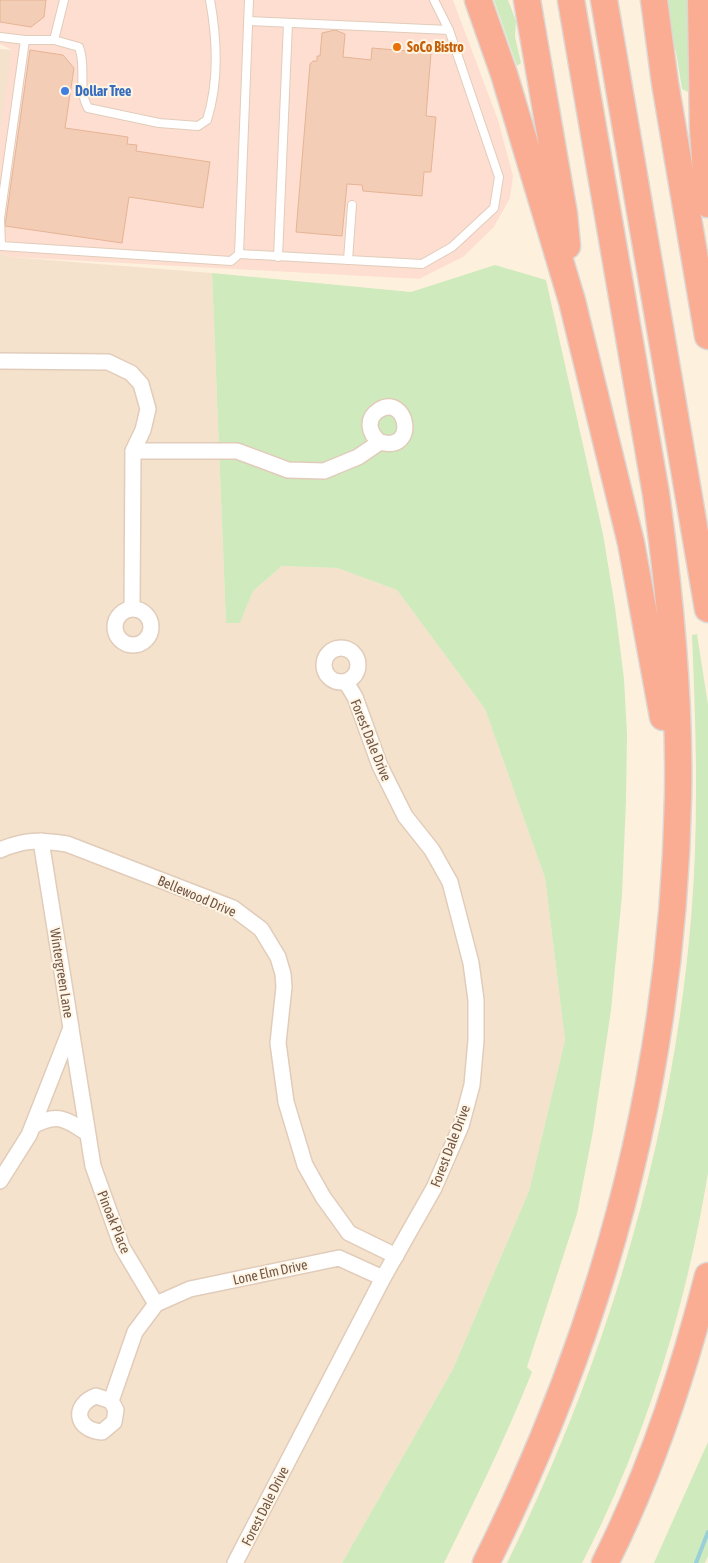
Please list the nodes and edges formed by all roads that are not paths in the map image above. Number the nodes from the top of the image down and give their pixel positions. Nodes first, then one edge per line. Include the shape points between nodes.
1 (64, 0) edge
2 (210, 0) edge
3 (249, 0) edge
4 (434, 0) edge
5 (478, 0) edge
6 (527, 0) edge
7 (570, 0) edge
8 (604, 0) edge
9 (654, 0) edge
10 (701, 0) edge
11 (249, 21) junction
12 (288, 23) junction
13 (449, 30) junction
14 (0, 37) edge
15 (25, 40) junction
16 (54, 40) junction
17 (708, 204) edge
18 (352, 205) dead end
19 (239, 254) junction
20 (278, 257) junction
21 (348, 260) junction
22 (572, 301) junction
23 (708, 336) edge
24 (0, 361) edge
25 (380, 442) dead end
26 (133, 451) junction
27 (132, 607) dead end
28 (708, 609) edge
29 (346, 682) dead end
30 (678, 795) junction
31 (41, 840) junction
32 (0, 850) edge
33 (71, 1028) junction
34 (33, 1126) junction
35 (87, 1133) junction
36 (0, 1181) edge
37 (343, 1224) junction
38 (396, 1256) junction
39 (330, 1260) junction
40 (708, 1276) edge
41 (384, 1278) junction
42 (156, 1304) junction
43 (111, 1401) dead end
44 (236, 1563) edge
45 (486, 1563) edge
46 (605, 1563) edge

1 - 16 lane
2 - 16 lane via 216,34 211,107 207,120 198,126 159,123 88,108 82,94 83,58 78,47
3 - 11 lane
4 - 13 lane
5 - 22 highway via 504,74
6 - 22 highway via 564,214
7 - 30 highway via 665,559 673,642
8 - 28 highway
9 - 23 highway
10 - 17 highway
11 - 12 lane
11 - 19 lane
12 - 13 lane
12 - 20 lane
13 - 21 lane via 499,177 494,208 452,247 422,264
14 - 15 lane
15 - 16 lane
15 - 19 lane via 0,218 1,246 231,261
18 - 21 lane
19 - 20 lane
20 - 21 lane
22 - 30 highway via 631,543
24 - 26 street via 108,362 130,373 142,384 148,409
25 - 26 street via 358,457 324,471 288,470 236,451
26 - 27 street
29 - 38 street, Forest Dale Drive via 355,697 380,766 405,816 432,850 450,882 471,963 476,1000 472,1085 461,1126 434,1188
30 - 45 highway via 670,930 661,1012 649,1086 620,1216 569,1374 518,1497
31 - 32 street, Bellewood Drive via 19,842
31 - 33 street, Wintergreen Lane
31 - 37 street, Bellewood Drive via 67,844 233,908 262,928 278,957 283,974 278,1043 286,1102 305,1164
33 - 34 street, Wintergreen Lane
33 - 35 street, Pinoak Place
34 - 35 street via 54,1117 70,1121
34 - 36 street, Wintergreen Lane
35 - 42 street, Pinoak Place via 93,1166 122,1247
37 - 38 street, Bellewood Drive via 349,1233
37 - 39 street via 345,1240 340,1251
38 - 41 street, Forest Dale Drive
39 - 41 street, Lone Elm Drive via 340,1258
39 - 42 street, Lone Elm Drive via 190,1289
40 - 46 highway via 668,1414
41 - 44 street, Forest Dale Drive
42 - 43 street via 135,1332

